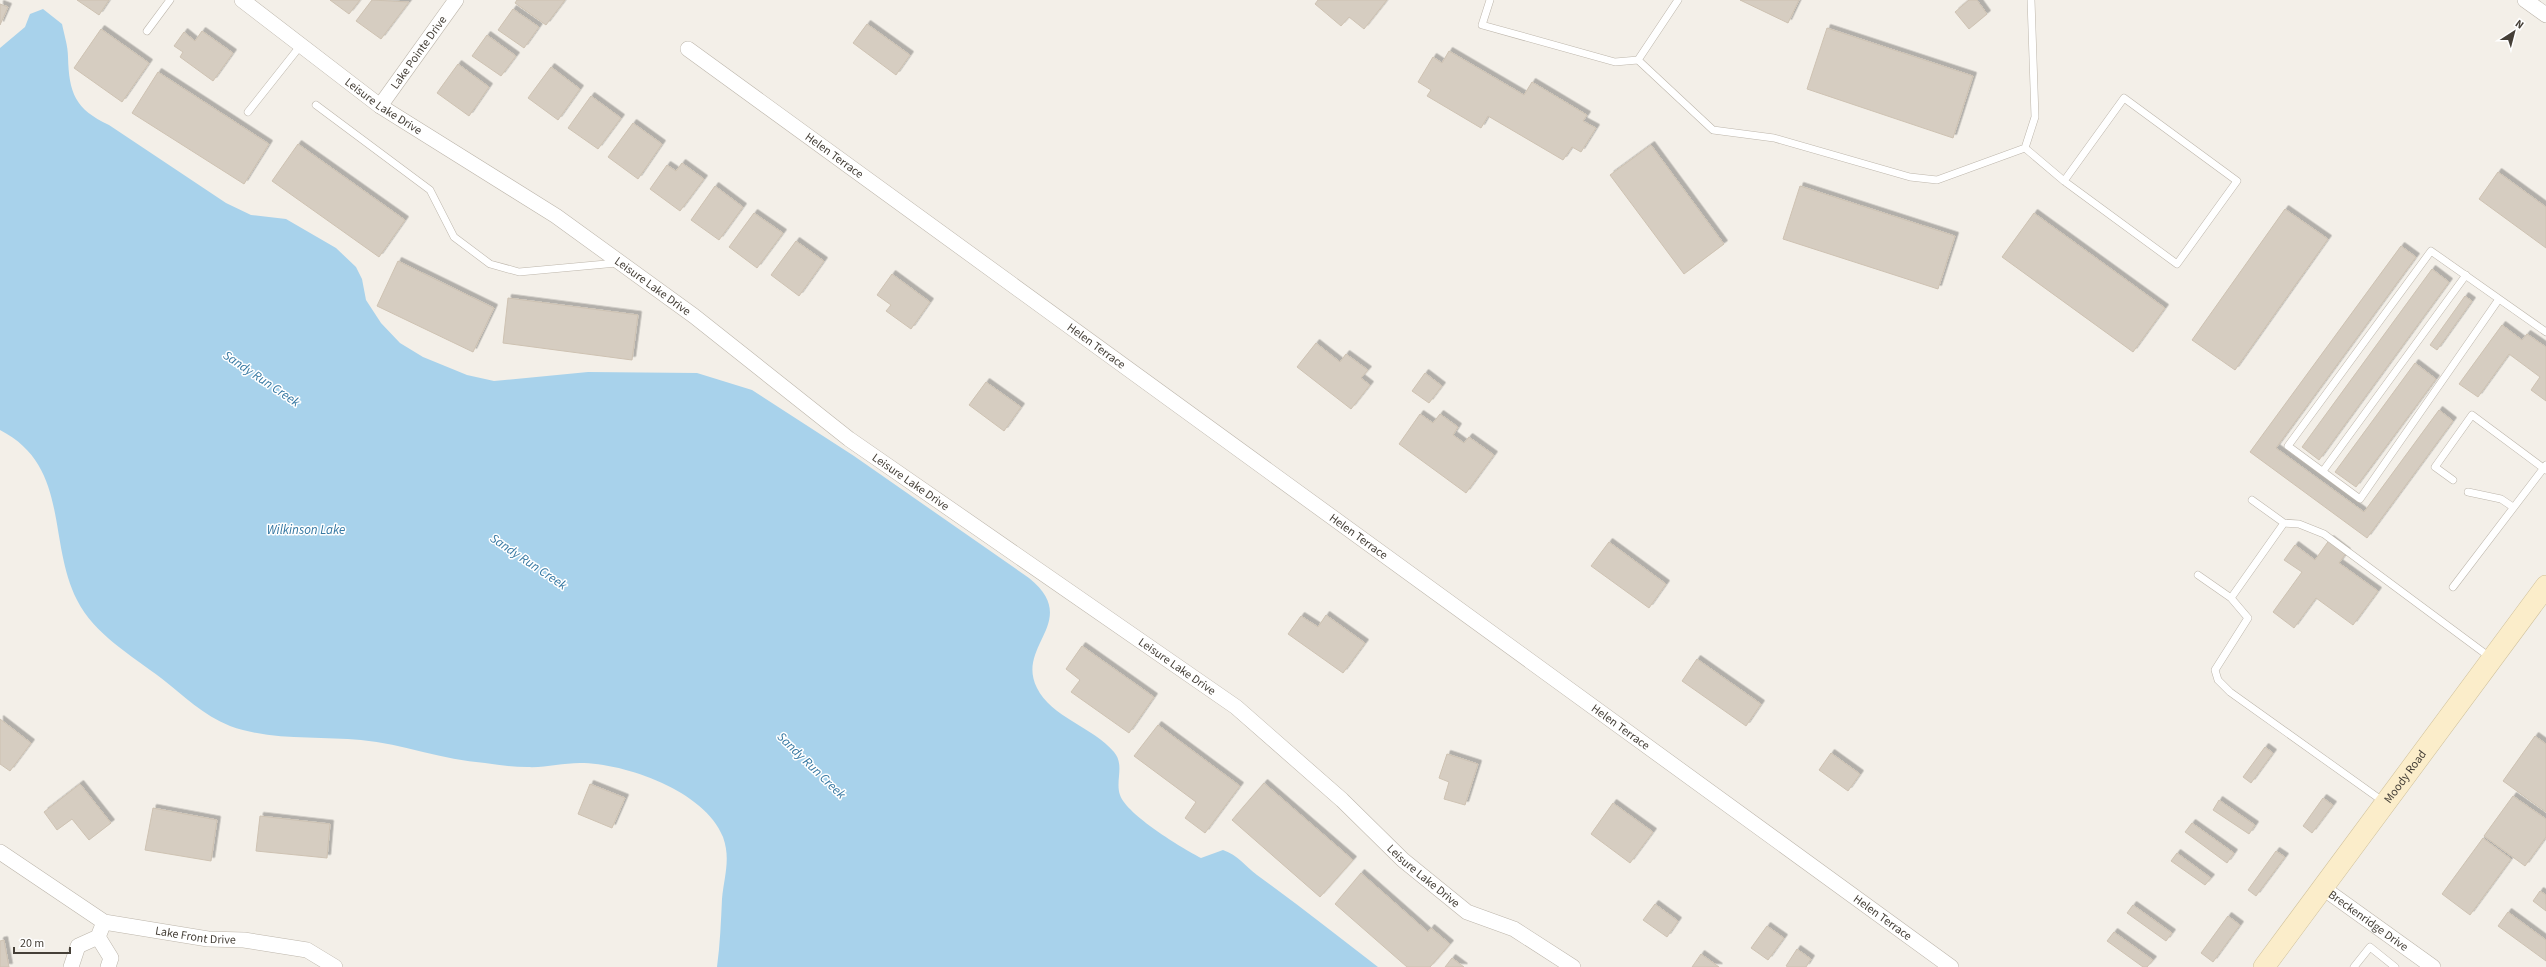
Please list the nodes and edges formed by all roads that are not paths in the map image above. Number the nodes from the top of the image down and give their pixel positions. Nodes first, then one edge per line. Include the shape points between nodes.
1 (170, 0) edge
2 (242, 0) edge
3 (456, 0) edge
4 (1490, 0) edge
5 (1678, 0) edge
6 (2031, 0) edge
7 (2525, 0) edge
8 (2546, 15) edge
9 (148, 31) dead end
10 (301, 45) junction
11 (688, 49) dead end
12 (1638, 60) junction
13 (316, 105) dead end
14 (380, 106) junction
15 (248, 112) dead end
16 (2025, 148) junction
17 (2064, 181) junction
18 (620, 262) junction
19 (2466, 275) junction
20 (2500, 299) junction
21 (2546, 332) edge
22 (2545, 468) edge
23 (2323, 471) junction
24 (2453, 480) dead end
25 (2468, 492) dead end
26 (2252, 500) dead end
27 (2513, 507) junction
28 (2284, 523) junction
29 (2198, 575) dead end
30 (2546, 586) edge
31 (2453, 587) dead end
32 (2231, 598) junction
33 (2492, 659) junction
34 (2385, 804) junction
35 (0, 852) edge
36 (2323, 888) junction
37 (104, 922) junction
38 (98, 937) junction
39 (1568, 966) edge
40 (71, 967) edge
41 (108, 967) edge
42 (335, 967) edge
43 (1951, 967) edge
44 (2264, 967) edge
45 (2354, 967) edge
46 (2394, 967) edge
47 (2433, 967) edge

1 - 9 lane
2 - 10 street, Leisure Lake Drive
3 - 14 street, Lake Pointe Drive
4 - 12 lane via 1482,25 1615,62
5 - 12 lane
6 - 16 lane via 2035,117
7 - 8 street
10 - 14 street, Leisure Lake Drive
10 - 15 lane
11 - 43 street, Helen Terrace
12 - 16 lane via 1713,130 1774,138 1910,177 1937,180
13 - 18 lane via 430,190 454,237 490,264 519,272
14 - 18 street, Leisure Lake Drive via 556,216
16 - 17 lane
17 - 17 lane via 2177,264 2237,181 2124,98
18 - 39 street, Leisure Lake Drive via 694,316 848,439 1236,707 1342,800 1403,860 1467,912 1514,929
19 - 20 lane
19 - 23 lane
19 - 23 lane via 2431,251 2288,446
20 - 21 lane
20 - 23 lane via 2360,499
22 - 24 lane via 2472,415 2436,467
22 - 27 lane
25 - 27 lane via 2501,499
26 - 28 lane
27 - 31 lane
28 - 32 lane
28 - 33 lane via 2299,524 2324,534
29 - 32 lane
30 - 33 main road, Moody Road
32 - 34 lane via 2248,618 2215,670 2218,680 2230,692
33 - 34 main road, Moody Road
34 - 36 main road, Moody Road
35 - 37 street, Lake Front Drive
36 - 44 main road, Moody Road
36 - 47 street, Breckenridge Drive
37 - 38 street
37 - 42 street, Lake Front Drive via 201,938 244,940 307,950
38 - 40 street via 78,946
38 - 41 street via 111,958
45 - 46 lane via 2370,947

